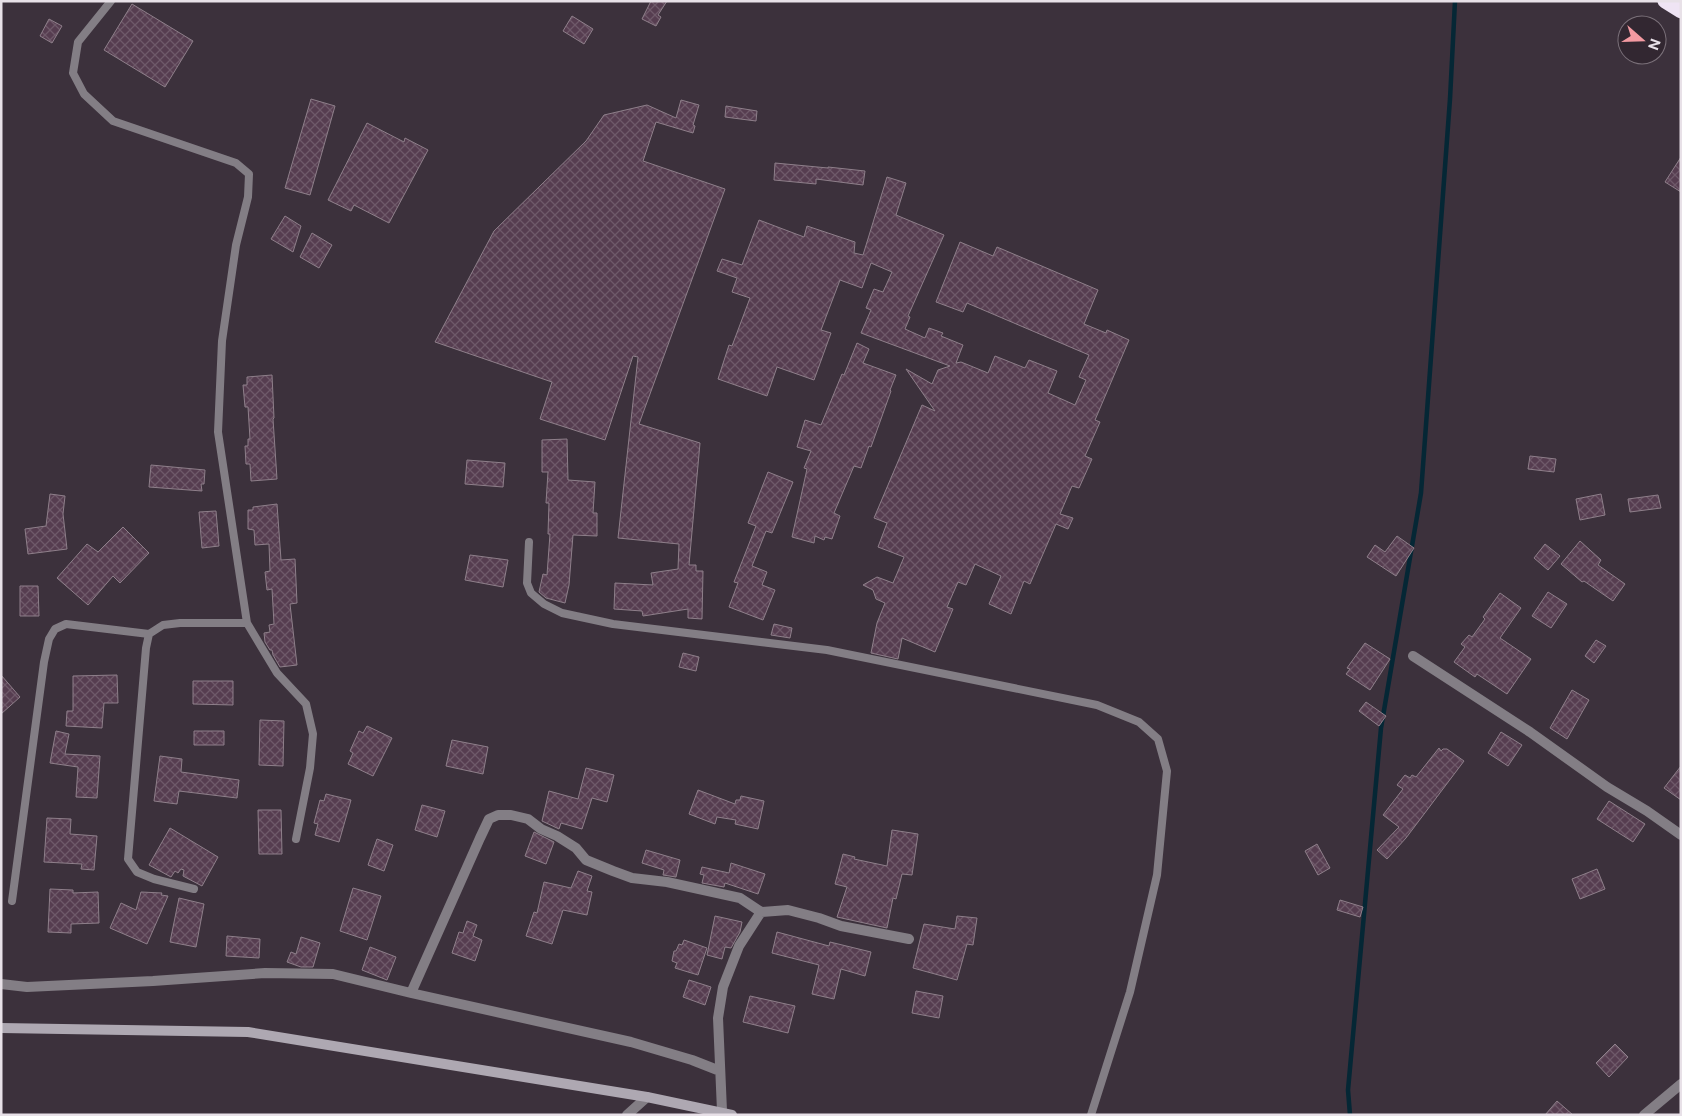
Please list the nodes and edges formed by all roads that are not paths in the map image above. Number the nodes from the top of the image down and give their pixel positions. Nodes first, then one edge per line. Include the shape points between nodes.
1 (111, 1) edge
2 (1666, 1) edge
3 (1681, 11) edge
4 (529, 542) dead end
5 (247, 623) junction
6 (149, 634) junction
7 (1413, 656) dead end
8 (1681, 836) edge
9 (296, 839) dead end
10 (194, 889) dead end
11 (12, 901) dead end
12 (761, 912) junction
13 (909, 939) dead end
14 (1, 984) edge
15 (411, 993) junction
16 (1, 1028) edge
17 (720, 1071) junction
18 (1681, 1084) edge
19 (647, 1097) junction
20 (722, 1111) junction
21 (627, 1115) edge
22 (732, 1115) edge
23 (1091, 1115) edge
24 (1644, 1115) edge

1 - 5 lane via 78,42 73,73 84,94 113,121 236,163 249,174 248,197 236,245 222,342 218,432
2 - 3 highway
4 - 23 lane via 527,583 531,593 562,613 613,624 826,650 1097,705 1139,722 1158,739 1167,772 1157,875 1130,992
5 - 6 lane via 180,623 163,625
5 - 9 lane via 276,673 306,704 313,734
6 - 10 lane via 128,859 137,872
6 - 11 lane via 66,624 55,629 49,638
7 - 8 street
12 - 13 street via 788,910 841,926
12 - 15 street via 740,898 632,878 586,860 576,848 528,819 511,814 498,815 489,819
12 - 17 street via 739,946 724,987 718,1018
14 - 15 street via 27,987 265,973 333,974
15 - 17 street via 631,1042
16 - 19 main road via 248,1032
17 - 20 street
18 - 24 street
19 - 20 main road
19 - 21 street
20 - 22 main road

